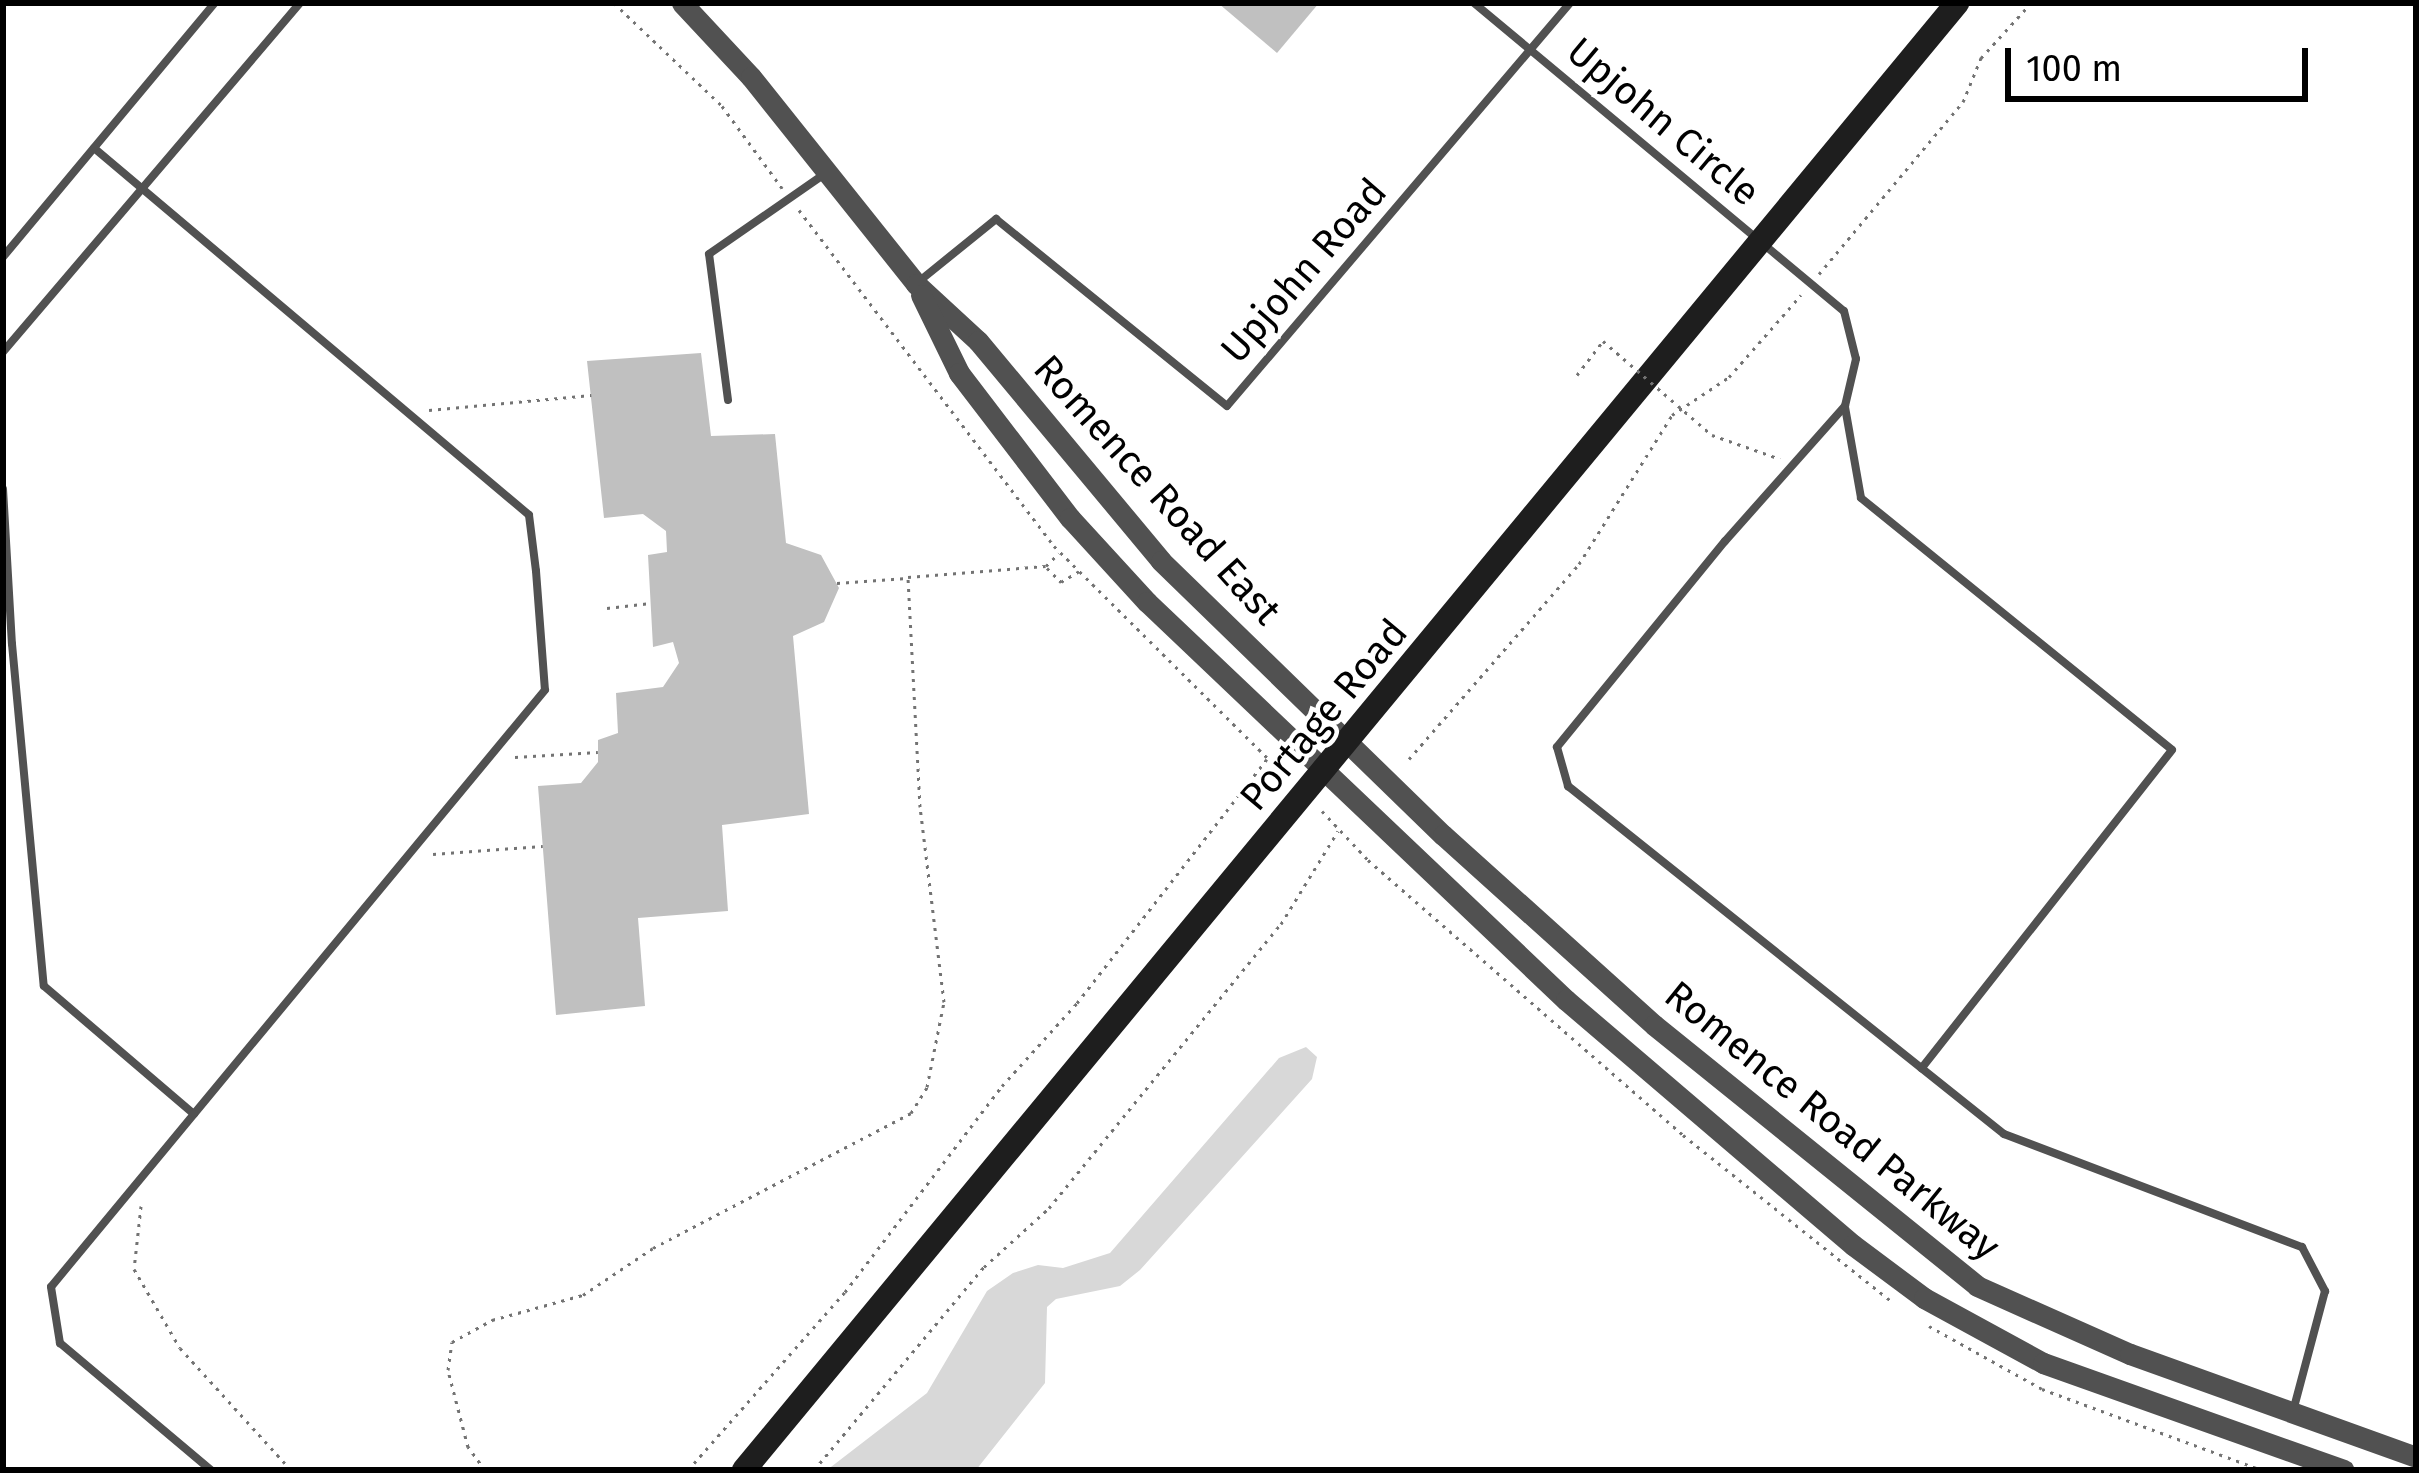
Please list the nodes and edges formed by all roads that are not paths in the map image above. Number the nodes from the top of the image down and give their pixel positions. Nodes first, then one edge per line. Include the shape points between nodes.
1 (214, 3) edge
2 (300, 3) edge
3 (682, 3) edge
4 (1474, 3) edge
5 (1570, 3) edge
6 (1957, 3) edge
7 (1530, 50) junction
8 (94, 148) junction
9 (827, 172) junction
10 (145, 189) junction
11 (1759, 241) junction
12 (3, 257) edge
13 (916, 284) junction
14 (3, 352) edge
15 (728, 400) dead end
16 (1845, 406) junction
17 (3, 489) edge
18 (1348, 743) junction
19 (1324, 771) junction
20 (1922, 1068) junction
21 (194, 1114) junction
22 (2292, 1412) junction
23 (2281, 1447) junction
24 (2416, 1457) edge
25 (212, 1470) edge
26 (744, 1470) edge
27 (2344, 1470) edge

1 - 8 lane
2 - 10 lane
3 - 9 street, Romence Road East
4 - 7 lane, Upjohn Circle
5 - 7 lane, Upjohn Road
6 - 11 main road, Portage Road
7 - 11 lane, Upjohn Circle
7 - 13 lane, Upjohn Road via 1227,406 996,219
8 - 10 lane
8 - 12 lane
9 - 13 street, Romence Road East
9 - 15 lane via 709,254
10 - 14 lane
10 - 21 lane via 529,515 545,690
11 - 16 lane, Upjohn Circle via 1844,311 1856,359
11 - 18 main road, Portage Road
13 - 18 street, Romence Road East via 977,341 1161,561
13 - 19 street, Romence Road East via 959,373 1070,518
16 - 20 lane, Upjohn Circle via 1861,498 2172,750
16 - 20 lane via 1557,747 1568,786
17 - 21 lane via 44,986
18 - 19 main road, Portage Road
18 - 22 street, Romence Road Parkway via 1601,980 1934,1256 2020,1309
19 - 23 street, Romence Road Parkway via 1566,1000 1887,1273 2043,1363
19 - 26 main road, Portage Road
20 - 22 lane via 2004,1134 2302,1247 2325,1291
21 - 25 lane via 51,1287 60,1343
22 - 23 street
22 - 24 street, Romence Road Parkway
23 - 27 street, Romence Road Parkway

